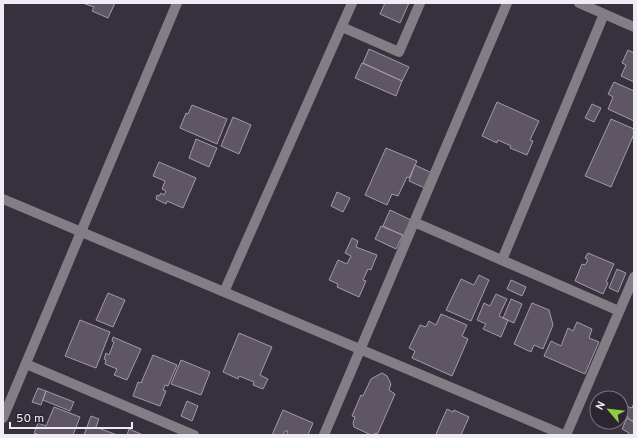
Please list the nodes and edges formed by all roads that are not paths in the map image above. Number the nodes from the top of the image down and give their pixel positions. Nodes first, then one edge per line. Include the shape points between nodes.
1 (177, 3) edge
2 (352, 3) edge
3 (420, 3) edge
4 (507, 3) edge
5 (579, 3) edge
6 (604, 14) junction
7 (342, 27) junction
8 (634, 27) edge
9 (3, 199) edge
10 (414, 222) junction
11 (81, 232) junction
12 (502, 260) junction
13 (634, 277) edge
14 (224, 292) junction
15 (619, 311) junction
16 (360, 350) junction
17 (26, 364) junction
18 (3, 418) edge
19 (172, 431) edge
20 (194, 435) edge
21 (324, 435) edge
22 (565, 435) edge

1 - 11 street
2 - 7 street
3 - 7 street via 399,52
4 - 10 street
5 - 6 street
6 - 8 street
6 - 12 street
7 - 14 street
9 - 11 street
10 - 12 street
10 - 16 street
11 - 14 street
11 - 17 street
12 - 15 street
13 - 15 street
14 - 16 street
15 - 22 street
16 - 21 street
16 - 22 street
17 - 18 street
17 - 19 street
19 - 20 street

